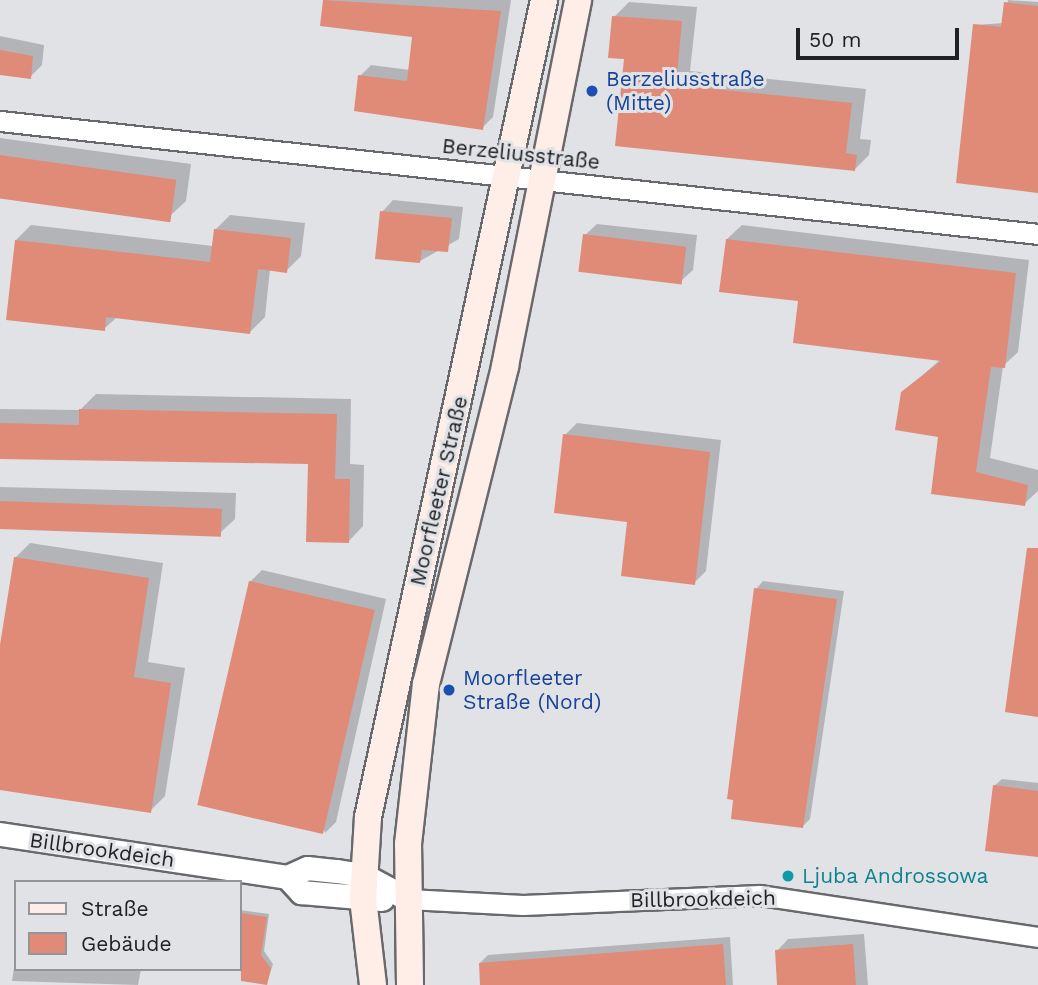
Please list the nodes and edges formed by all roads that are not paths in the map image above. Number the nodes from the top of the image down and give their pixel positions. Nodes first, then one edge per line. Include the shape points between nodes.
1 (544, 0) edge
2 (578, 0) edge
3 (0, 121) edge
4 (503, 174) junction
5 (546, 179) junction
6 (1038, 234) edge
7 (0, 834) edge
8 (363, 887) junction
9 (408, 899) junction
10 (1038, 937) edge
11 (373, 985) edge
12 (410, 985) edge

1 - 4 main road, Moorfleeter Straße
2 - 5 main road, Moorfleeter Straße
3 - 4 street, Berzeliusstraße
4 - 5 street, Berzeliusstraße
4 - 8 main road, Moorfleeter Straße via 472,351 368,817
5 - 6 street, Berzeliusstraße
5 - 9 main road, Moorfleeter Straße via 426,684
7 - 8 street, Billbrookdeich via 287,877 301,892
8 - 9 street, Billbrookdeich
8 - 11 main road, Moorfleeter Straße
9 - 10 street, Billbrookdeich via 523,905 760,895
9 - 12 main road, Moorfleeter Straße

